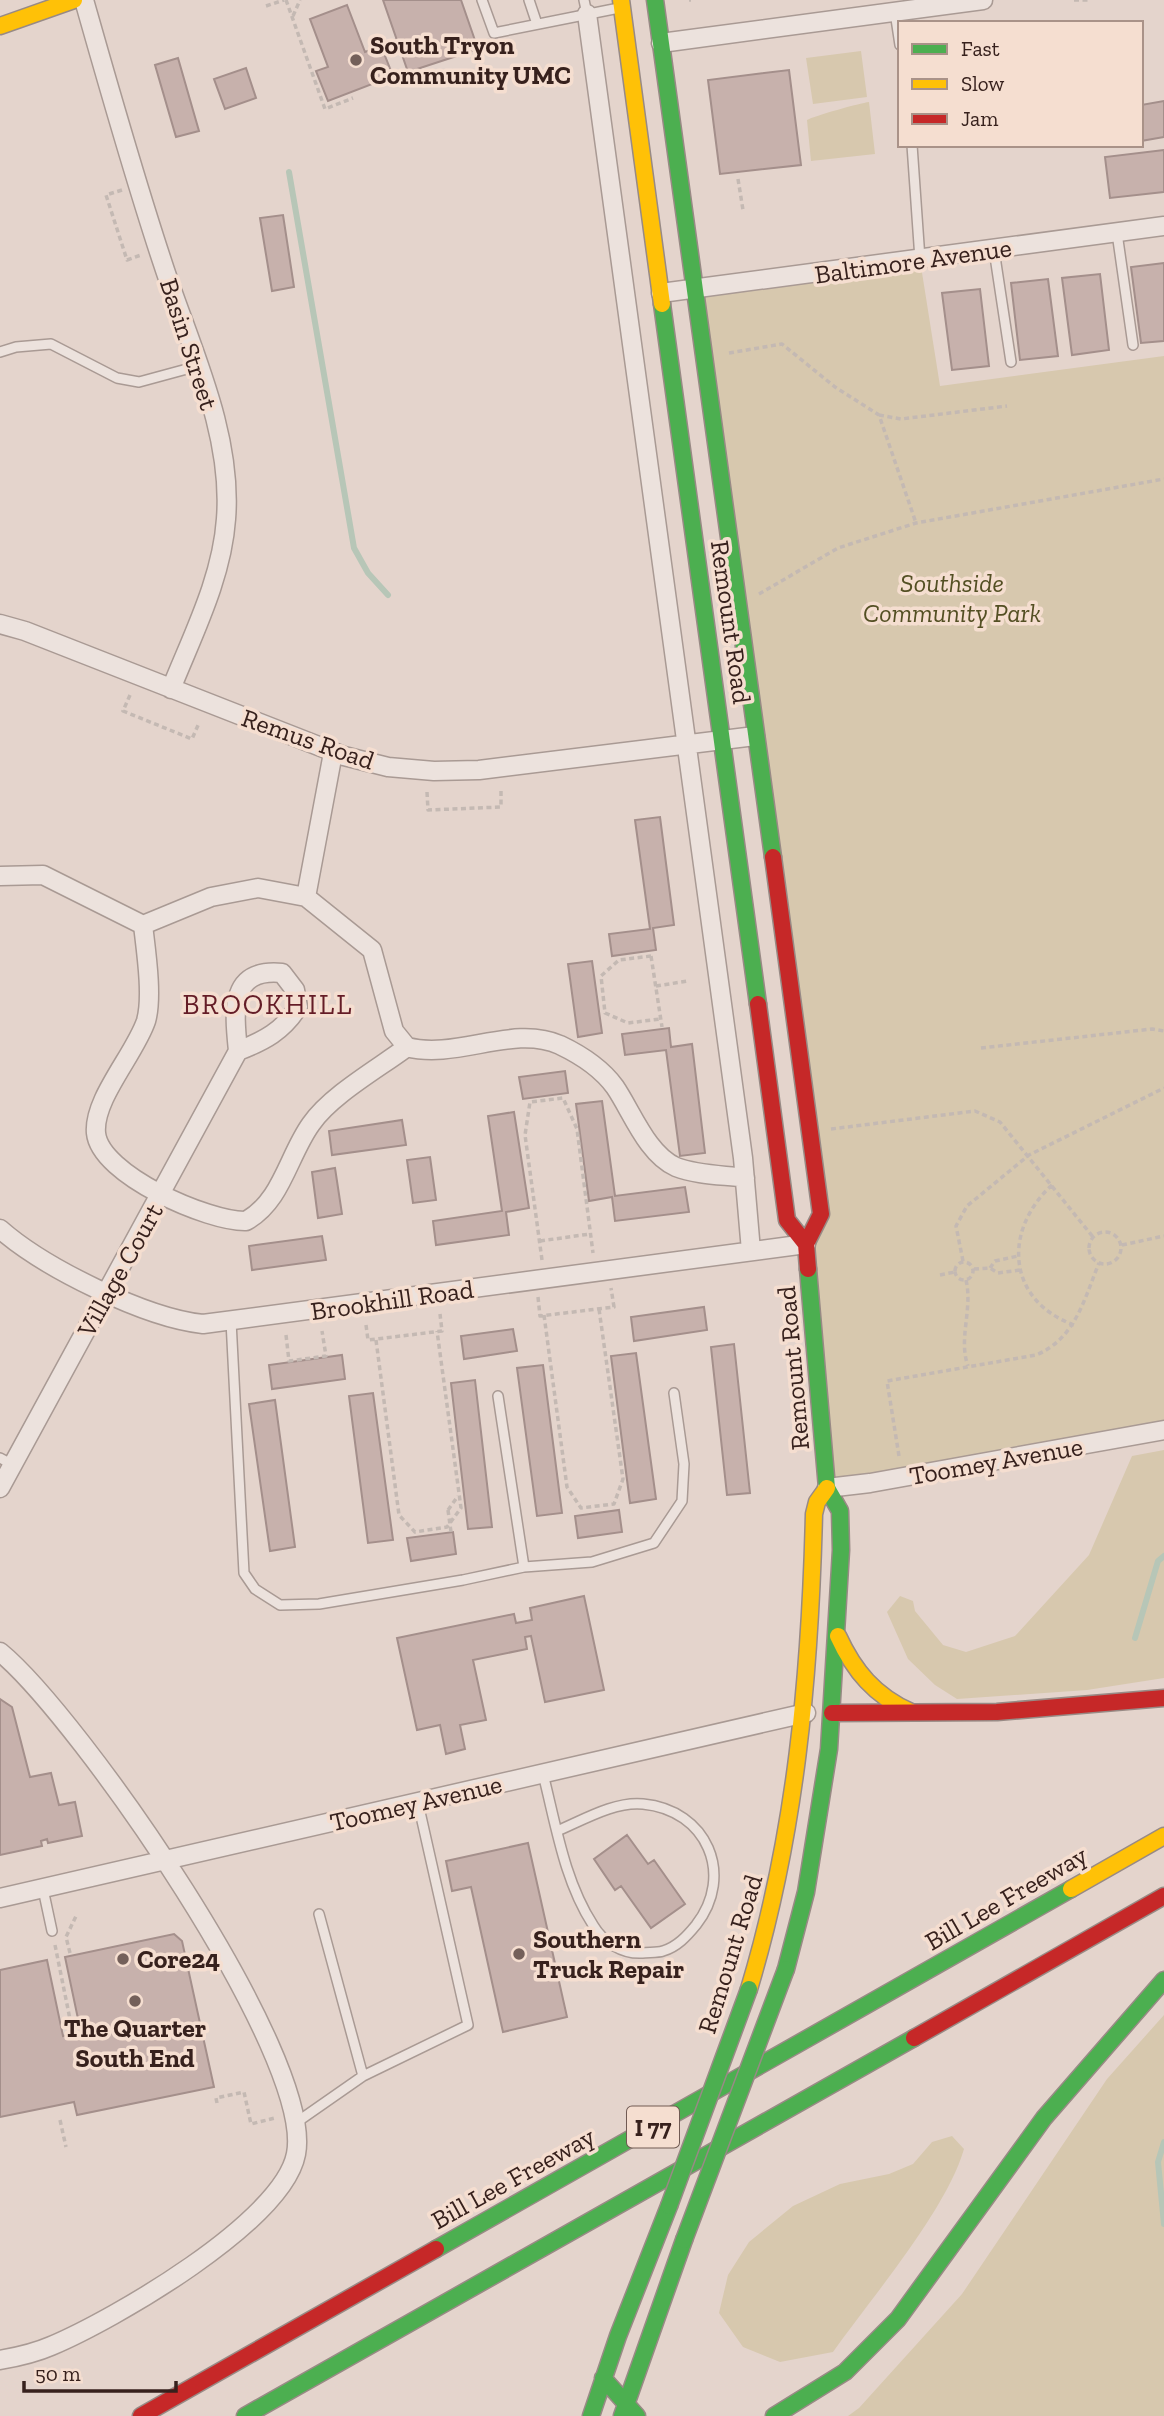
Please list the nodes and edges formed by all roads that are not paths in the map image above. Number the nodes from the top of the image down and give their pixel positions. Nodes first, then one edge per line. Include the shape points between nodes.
1 (74, 0) edge
2 (84, 0) edge
3 (482, 0) edge
4 (529, 0) edge
5 (655, 0) edge
6 (983, 0) edge
7 (622, 4) edge
8 (585, 7) edge
9 (895, 12) junction
10 (537, 24) junction
11 (0, 26) edge
12 (898, 32) edge
13 (661, 43) junction
14 (912, 147) edge
15 (1164, 226) edge
16 (1117, 233) junction
17 (994, 250) junction
18 (920, 260) junction
19 (697, 289) junction
20 (661, 293) junction
21 (1133, 345) dead end
22 (0, 352) edge
23 (1011, 362) dead end
24 (198, 366) junction
25 (0, 624) edge
26 (171, 689) junction
27 (755, 736) junction
28 (722, 740) junction
29 (686, 744) junction
30 (333, 753) junction
31 (0, 876) edge
32 (306, 897) junction
33 (143, 925) junction
34 (407, 1047) junction
35 (238, 1051) junction
36 (745, 1178) junction
37 (161, 1194) junction
38 (0, 1229) edge
39 (806, 1244) junction
40 (751, 1251) junction
41 (107, 1293) junction
42 (230, 1321) junction
43 (674, 1393) dead end
44 (498, 1396) dead end
45 (1164, 1430) edge
46 (7, 1461) edge
47 (0, 1488) edge
48 (827, 1488) junction
49 (524, 1567) junction
50 (838, 1636) junction
51 (0, 1652) edge
52 (1164, 1698) edge
53 (806, 1713) junction
54 (832, 1713) junction
55 (917, 1713) junction
56 (543, 1774) junction
57 (418, 1803) junction
58 (557, 1831) junction
59 (1164, 1836) edge
60 (164, 1862) junction
61 (43, 1889) junction
62 (1164, 1896) edge
63 (0, 1898) edge
64 (318, 1914) dead end
65 (53, 1935) road end
66 (1164, 1980) edge
67 (363, 2076) junction
68 (297, 2122) junction
69 (0, 2360) edge
70 (603, 2378) junction
71 (628, 2412) edge
72 (141, 2416) edge
73 (245, 2416) edge
74 (591, 2416) edge
75 (774, 2416) edge

1 - 11 main road
2 - 24 street, Basin Street
3 - 10 lane via 494,33
4 - 10 lane
5 - 13 main road, Remount Road
6 - 9 street
7 - 8 lane
7 - 20 main road, Remount Road
8 - 10 lane
8 - 29 street
9 - 12 lane
9 - 13 street
13 - 19 main road, Remount Road
14 - 18 lane
15 - 16 street, Baltimore Avenue
16 - 17 street, Baltimore Avenue
16 - 21 lane
17 - 18 street, Baltimore Avenue
17 - 23 lane
18 - 19 street, Baltimore Avenue
19 - 20 street, Baltimore Avenue
19 - 27 main road, Remount Road
20 - 28 main road, Remount Road
22 - 24 lane via 51,344 117,378 139,382
24 - 26 street, Basin Street via 225,470 226,518 216,575
25 - 26 street, Remus Road
26 - 30 street, Remus Road
27 - 28 street, Remus Road
27 - 39 main road, Remount Road via 821,1214
28 - 29 street, Remus Road
28 - 39 main road, Remount Road via 787,1220
29 - 30 street, Remus Road via 479,770 388,767
29 - 36 street
30 - 32 street
31 - 33 street via 43,875
32 - 33 street via 258,888 211,897
32 - 34 street via 372,950 394,1031
33 - 37 street via 147,1018 102,1104 96,1135 118,1165
34 - 36 street via 434,1051 523,1040 561,1046 596,1066 662,1157 676,1167
34 - 37 street via 312,1123 272,1199 254,1217 233,1221
35 - 35 street via 286,1026 298,1007 295,990 282,973 263,971 247,978 240,990 235,1018
35 - 37 street, Village Court
36 - 40 street
37 - 41 street, Village Court
38 - 41 street, Brookhill Road
39 - 40 street, Brookhill Road
39 - 48 main road, Remount Road
40 - 42 street, Brookhill Road
41 - 42 street, Brookhill Road via 157,1316 203,1324
41 - 46 street, Village Court
42 - 49 lane via 240,1551 244,1573 255,1589 280,1605 318,1604
43 - 49 lane via 684,1464 682,1501 654,1543 592,1562
44 - 49 lane
45 - 48 street, Toomey Avenue
46 - 47 street, Village Court
48 - 50 main road, Remount Road via 841,1517
48 - 53 main road, Remount Road via 814,1514
50 - 54 main road, Remount Road
50 - 55 main road via 851,1663 872,1688 888,1701
51 - 60 street via 70,1725 110,1777
52 - 55 main road, Toomey Avenue via 997,1712
53 - 54 main road, Toomey Avenue
53 - 56 street, Toomey Avenue
53 - 70 main road, Remount Road, bridge via 779,1883 749,1989
54 - 55 main road, Toomey Avenue
54 - 71 main road, Remount Road, bridge via 820,1820 786,1969 684,2240
56 - 57 street, Toomey Avenue
56 - 58 lane
57 - 60 street, Toomey Avenue
57 - 67 lane via 468,2025
58 - 58 lane via 569,1874 594,1927 612,1946 635,1953 663,1952 685,1939 705,1913 715,1882 709,1849 696,1826 676,1811 642,1803 608,1810
59 - 72 main road, Bill Lee Freeway / I 77
60 - 61 street, Toomey Avenue
60 - 68 street via 224,1956 256,2017
61 - 63 street, Toomey Avenue
61 - 65 lane
62 - 73 main road, I 77
64 - 67 lane
66 - 75 main road via 1074,2079 882,2337 831,2382
67 - 68 lane
68 - 69 street via 296,2156 288,2177 276,2196 239,2230 83,2332
70 - 71 main road
70 - 74 main road, Remount Road

